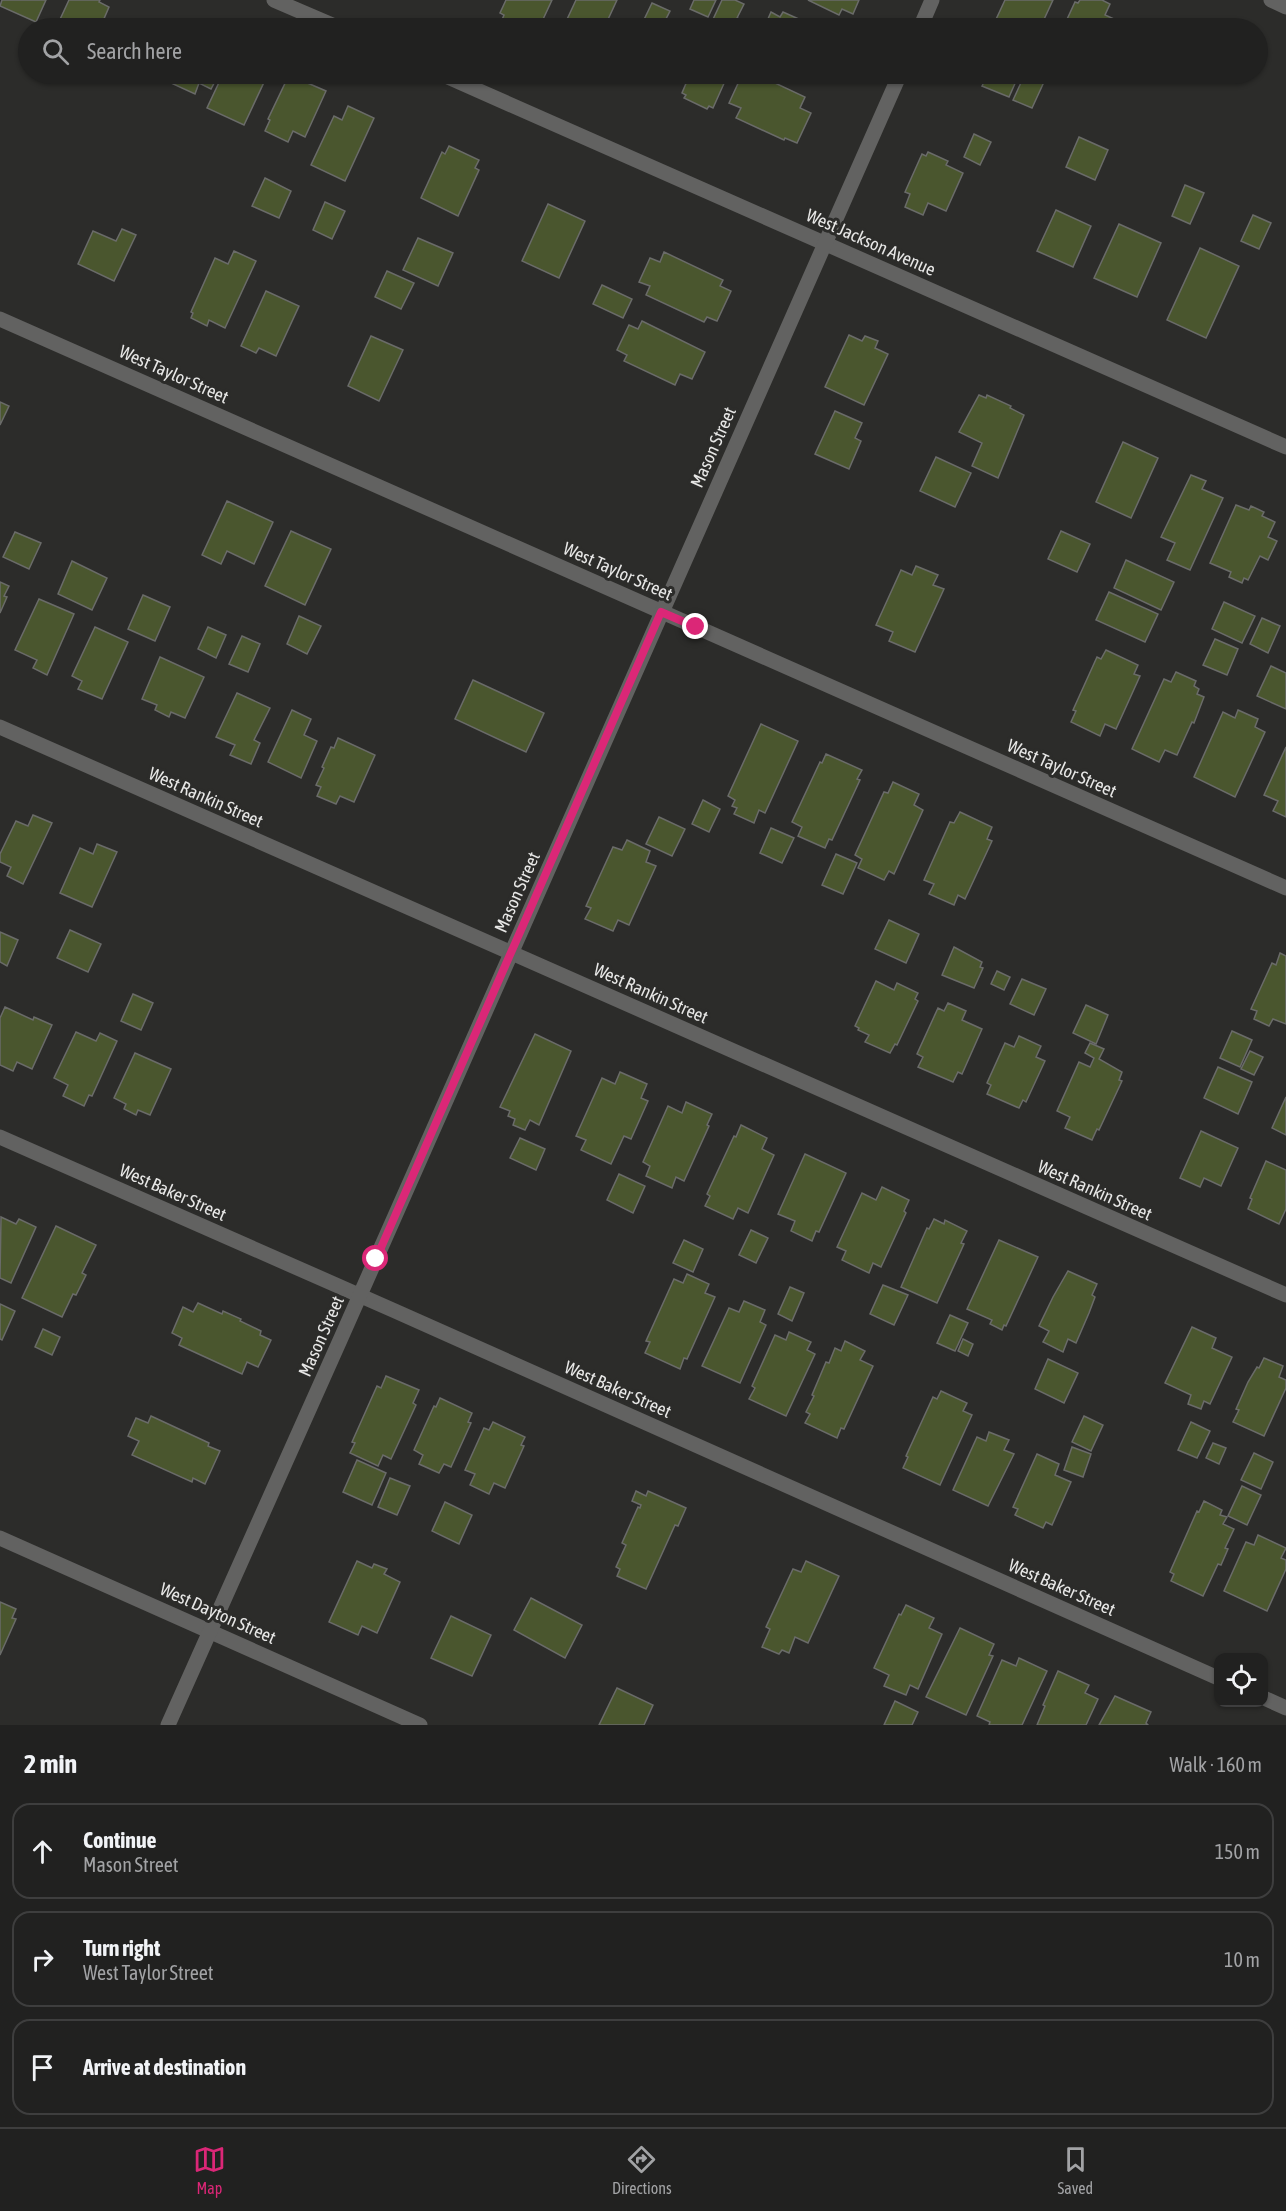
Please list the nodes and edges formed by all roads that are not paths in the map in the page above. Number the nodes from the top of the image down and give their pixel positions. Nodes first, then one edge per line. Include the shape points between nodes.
1 (274, 0) edge
2 (932, 0) edge
3 (1271, 0) edge
4 (1286, 7) edge
5 (316, 18) edge
6 (924, 18) edge
7 (464, 84) edge
8 (896, 84) edge
9 (824, 243) junction
10 (0, 319) edge
11 (1286, 447) edge
12 (661, 612) junction
13 (0, 727) edge
14 (1286, 888) edge
15 (512, 953) junction
16 (0, 1137) edge
17 (1286, 1295) edge
18 (360, 1296) junction
19 (0, 1538) edge
20 (210, 1631) junction
21 (1214, 1676) edge
22 (1268, 1700) edge
23 (1286, 1708) edge
24 (168, 1725) edge
25 (420, 1725) edge

1 - 5 street
2 - 6 street
3 - 4 street
7 - 9 street, West Jackson Avenue
8 - 9 street, Mason Street
9 - 11 street, West Jackson Avenue
9 - 12 street, Mason Street
10 - 12 street, West Taylor Street
12 - 14 street, West Taylor Street
12 - 15 street, Mason Street
13 - 15 street, West Rankin Street
15 - 17 street, West Rankin Street
15 - 18 street, Mason Street
16 - 18 street, West Baker Street
18 - 20 street, Mason Street
18 - 21 street, West Baker Street
19 - 20 street, West Dayton Street
20 - 24 street, Mason Street
20 - 25 street, West Dayton Street
22 - 23 street

